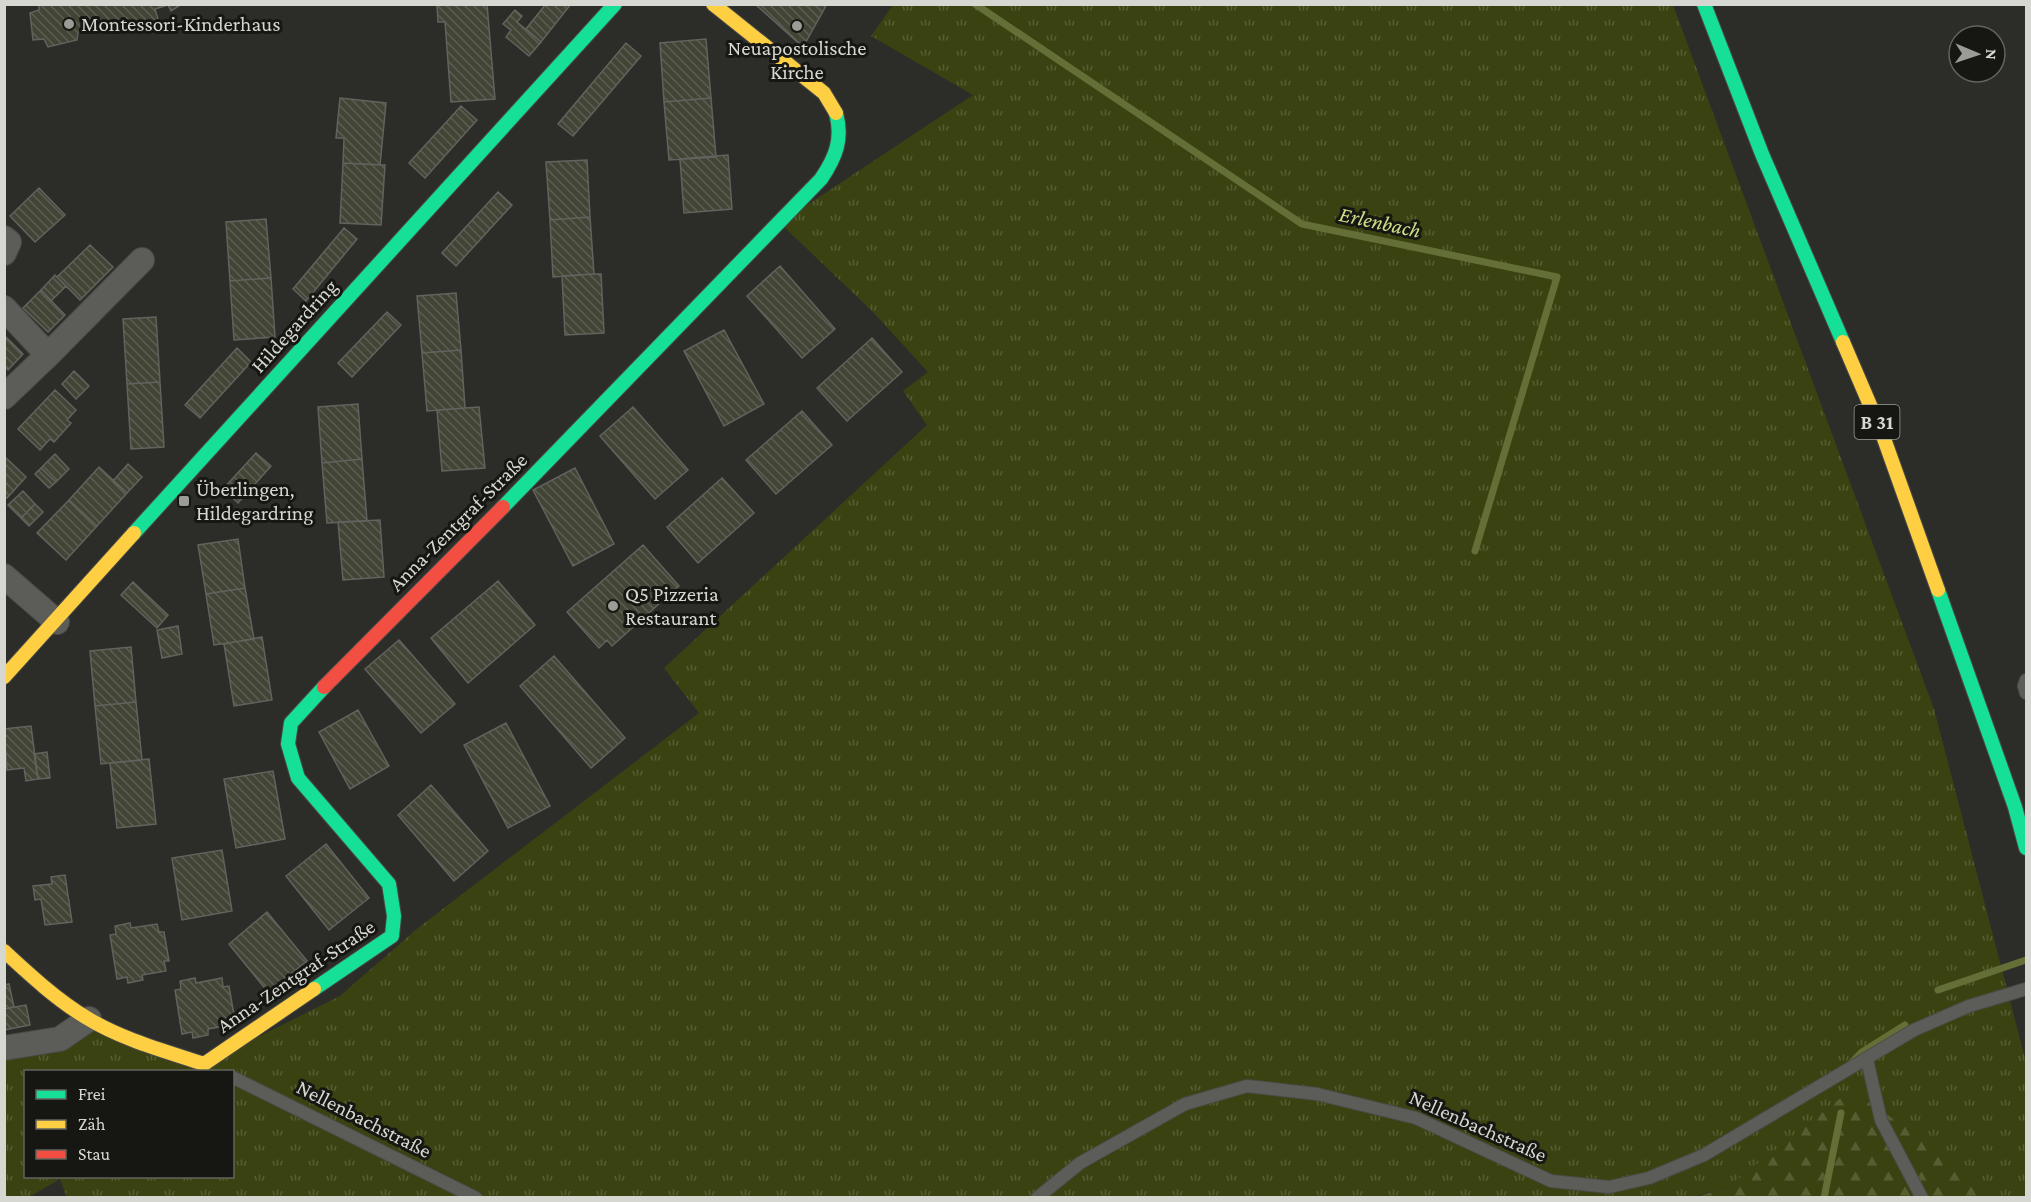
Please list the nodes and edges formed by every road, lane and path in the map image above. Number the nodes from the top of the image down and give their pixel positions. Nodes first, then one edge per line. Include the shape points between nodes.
1 (615, 4) edge
2 (712, 4) edge
3 (1704, 4) edge
4 (4, 238) edge
5 (4, 253) edge
6 (142, 261) dead end
7 (4, 308) edge
8 (48, 355) junction
9 (4, 397) edge
10 (4, 576) edge
11 (57, 622) junction
12 (4, 677) edge
13 (2026, 680) edge
14 (2026, 693) edge
15 (2026, 848) edge
16 (4, 951) edge
17 (2026, 989) edge
18 (89, 1019) junction
19 (4, 1048) edge
20 (1867, 1060) junction
21 (204, 1064) junction
22 (218, 1070) edge
23 (234, 1078) edge
24 (476, 1197) edge
25 (1037, 1197) edge
26 (1922, 1197) edge

1 - 11 street, Hildegardring
2 - 21 street, Anna-Zentgraf-Straße via 824,93 838,112 841,135 837,153 811,190 780,223 291,723 288,744 297,778 389,884 394,916 392,936
3 - 15 street, B 31 via 1762,154 1882,433 2015,807
4 - 5 street via 9,243
6 - 8 street
7 - 8 street
8 - 9 street
10 - 11 street
11 - 12 street, Hildegardring
13 - 14 lane
16 - 18 street via 44,987
17 - 20 lane, Nellenbachstraße via 1969,1006 1914,1030
18 - 19 street via 60,1039
18 - 21 street
20 - 25 lane, Nellenbachstraße via 1704,1155 1649,1178 1609,1187 1551,1181 1416,1118 1317,1094 1247,1086 1185,1104 1080,1163
20 - 26 lane via 1881,1120
21 - 22 lane
23 - 24 lane, Nellenbachstraße

